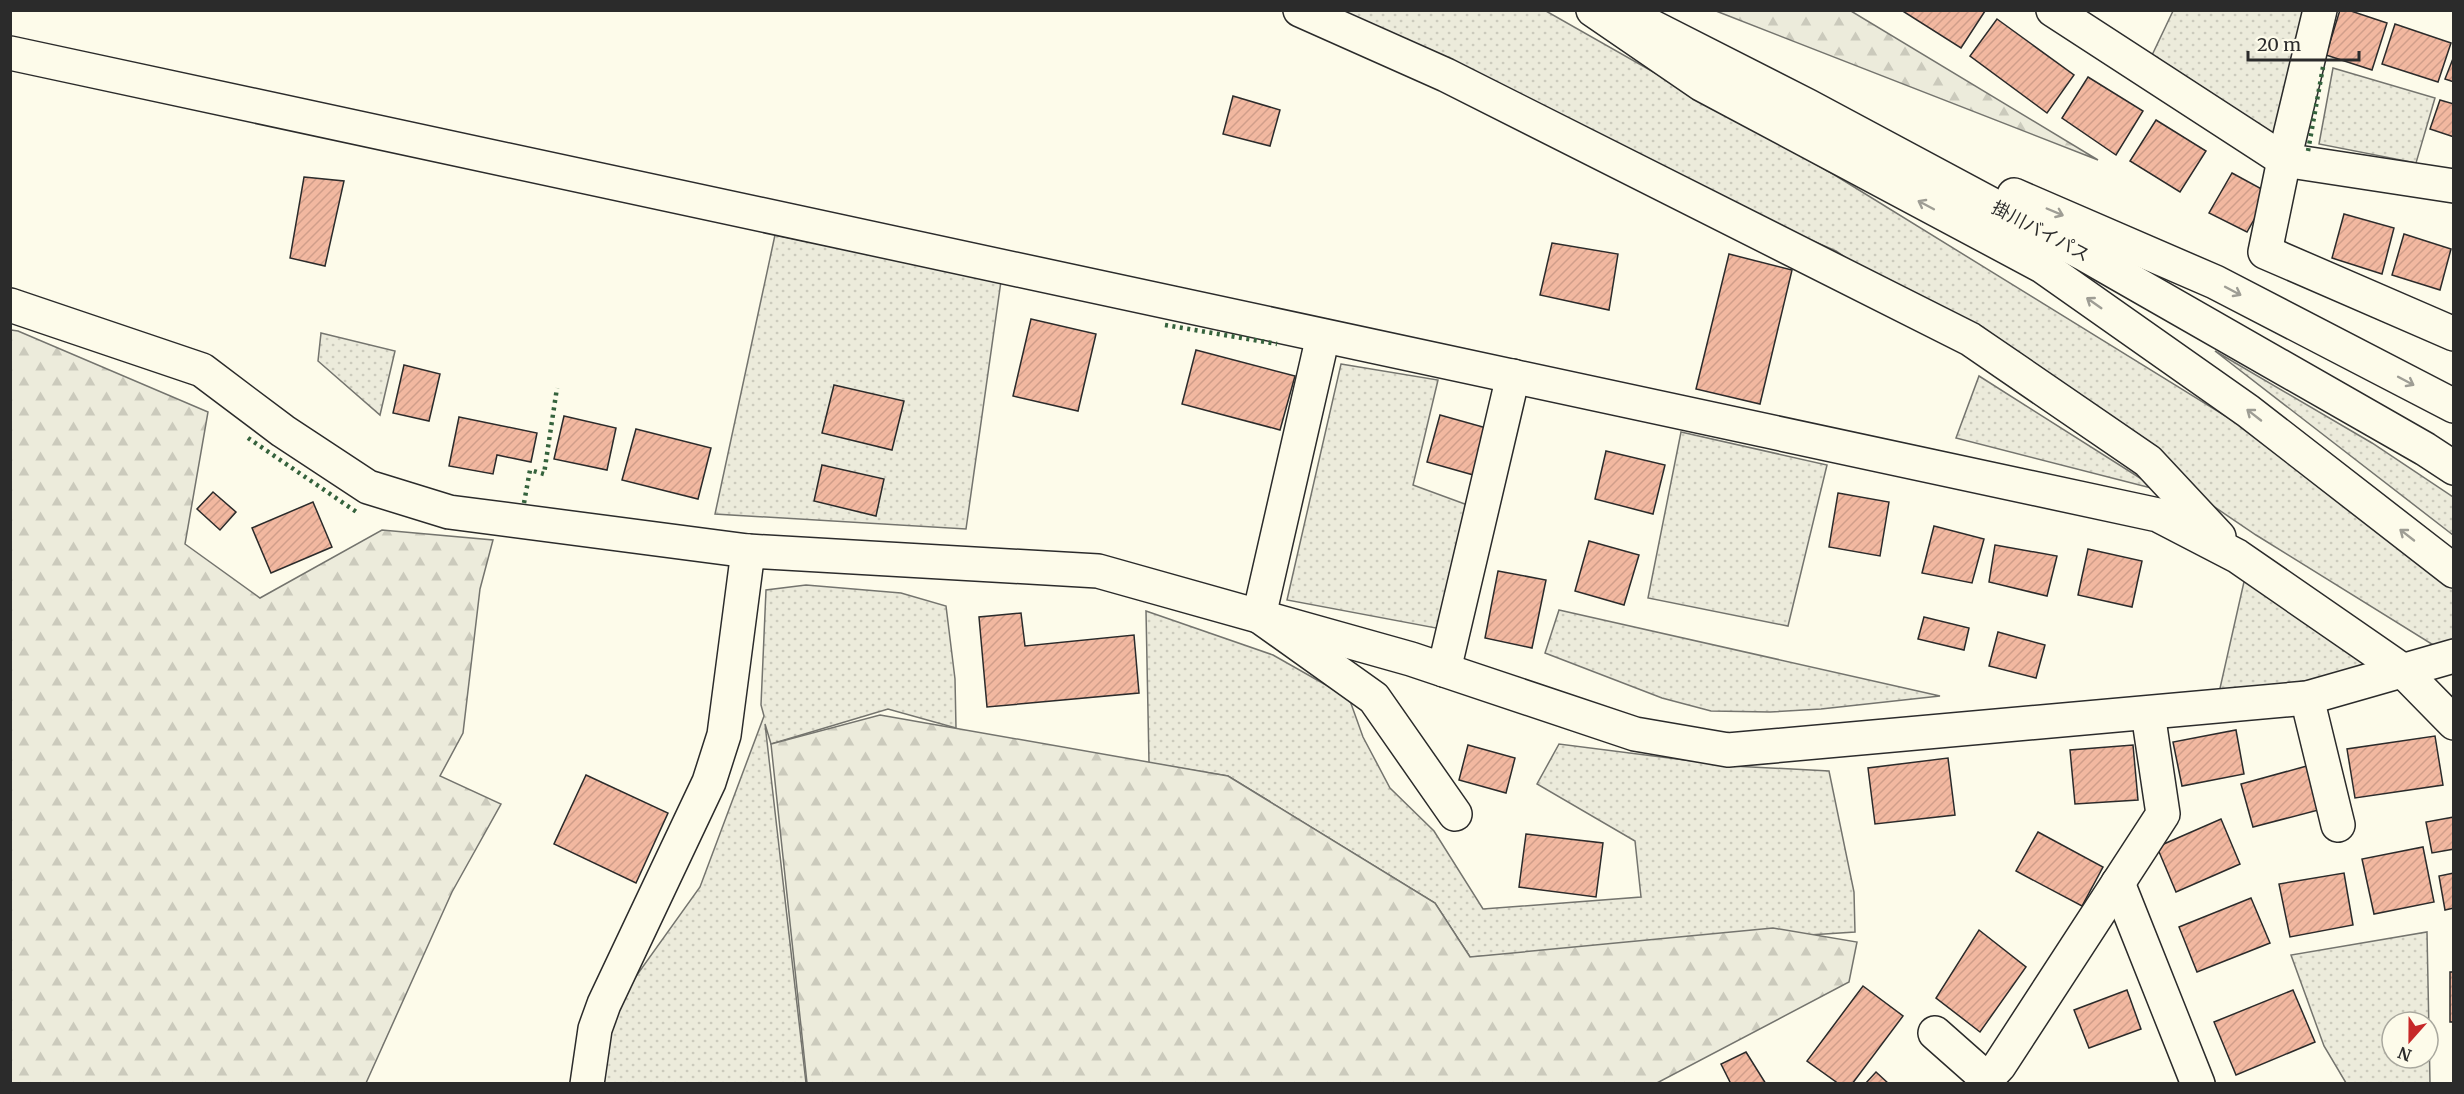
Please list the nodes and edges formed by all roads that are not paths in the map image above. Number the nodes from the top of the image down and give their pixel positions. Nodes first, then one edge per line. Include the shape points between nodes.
1 (1300, 10) edge
2 (1593, 10) edge
3 (1620, 10) edge
4 (2053, 10) edge
5 (2320, 10) edge
6 (10, 53) edge
7 (1808, 106) junction
8 (2284, 160) junction
9 (2454, 186) edge
10 (10, 305) edge
11 (2454, 333) edge
12 (1323, 336) junction
13 (1513, 376) junction
14 (2454, 406) edge
15 (2454, 468) edge
16 (748, 550) junction
17 (2237, 556) junction
18 (2454, 571) edge
19 (1259, 616) junction
20 (2454, 656) edge
21 (2409, 668) junction
22 (1444, 670) junction
23 (2454, 695) edge
24 (2307, 698) junction
25 (2148, 713) junction
26 (2454, 723) edge
27 (1455, 814) dead end
28 (2338, 825) dead end
29 (2118, 883) junction
30 (1935, 1033) dead end
31 (1984, 1081) edge
32 (587, 1083) edge
33 (2198, 1083) edge

1 - 17 main road via 1446,75 1970,339 2148,461
18 -> 2 main road via 2248,411 2042,267 1701,84
3 - 7 main road, 掛川バイパス
4 - 8 main road
5 - 8 main road
6 - 12 main road
7 -> 14 main road via 2216,282
7 - 15 main road, 掛川バイパス via 2084,254
8 - 9 main road
8 - 11 main road via 2265,252
10 - 16 main road via 202,370 283,431 368,487 449,512
12 - 13 main road
12 - 19 main road
13 - 17 main road via 2158,515
13 - 22 main road
16 - 19 main road via 1098,571
16 - 32 main road via 724,735 710,782 603,1004
17 - 21 main road
19 - 22 main road
19 - 27 main road via 1374,698
20 - 21 main road
21 - 23 main road
21 - 24 main road
21 - 26 main road
22 - 25 main road via 1635,734 1728,750
24 - 25 main road
24 - 28 main road
25 - 29 main road via 2163,814
29 - 31 main road via 1999,1066
29 - 33 main road
30 - 31 main road

